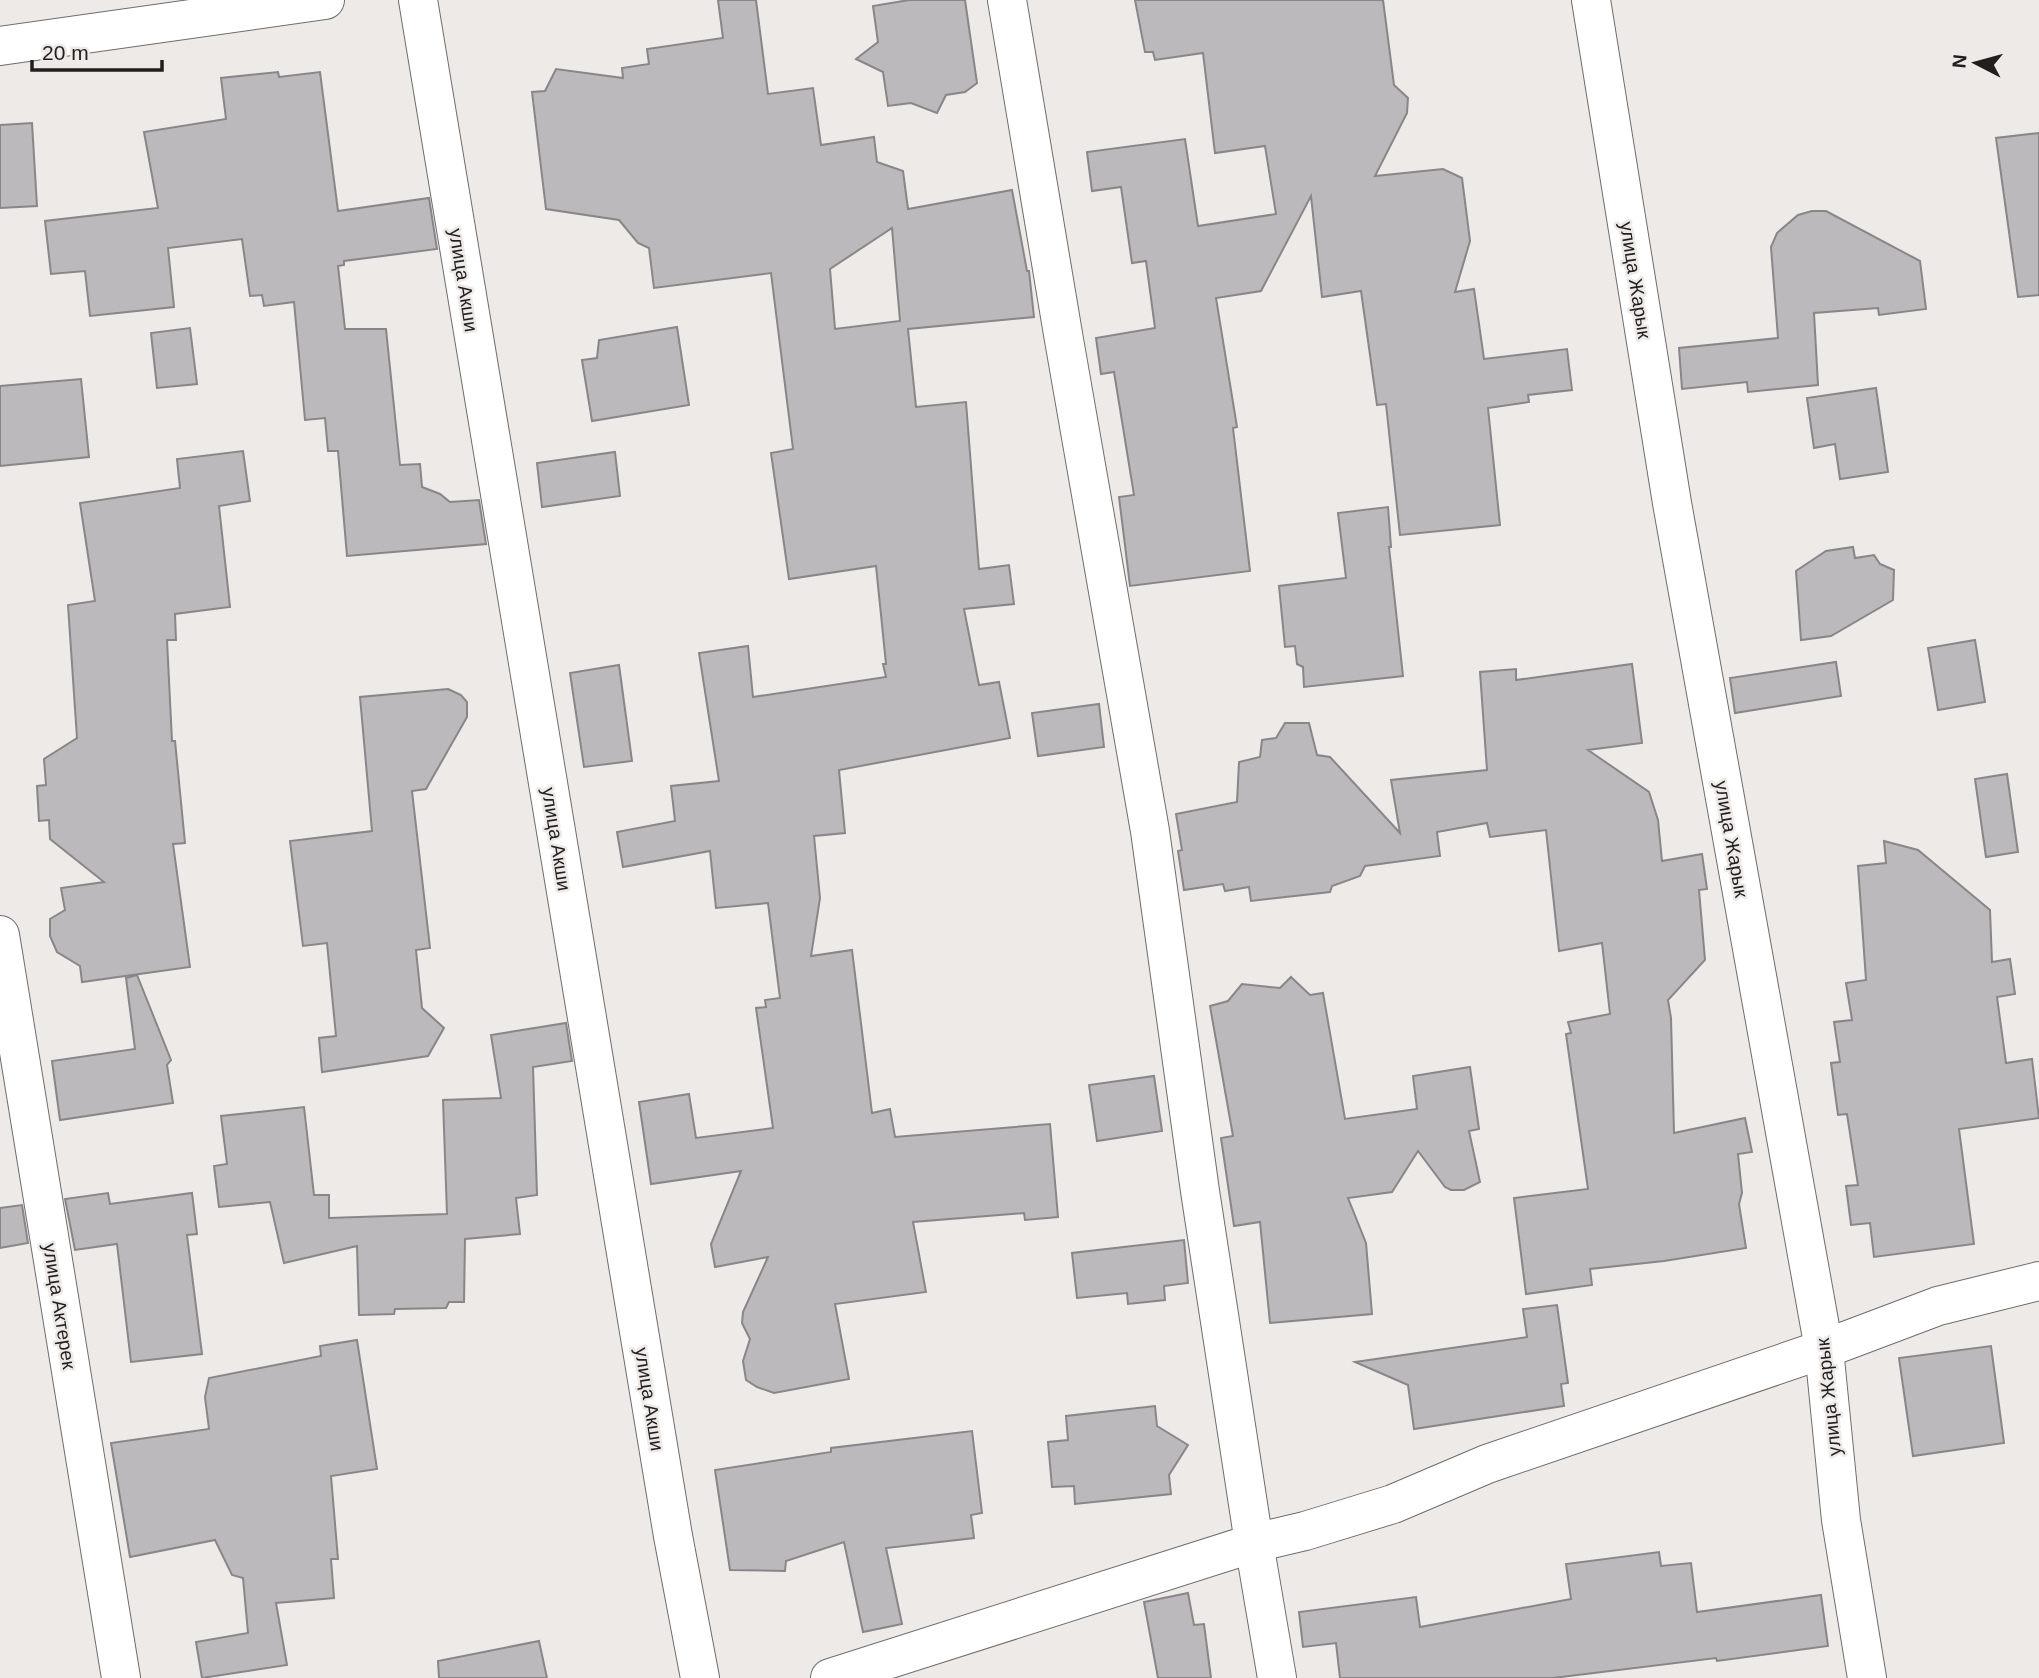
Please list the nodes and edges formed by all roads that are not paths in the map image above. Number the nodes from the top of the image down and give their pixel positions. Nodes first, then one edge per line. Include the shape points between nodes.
1 (325, 0) edge
2 (418, 0) edge
3 (1007, 0) edge
4 (1591, 0) edge
5 (0, 46) edge
6 (0, 935) edge
7 (2039, 1281) edge
8 (1824, 1349) junction
9 (1254, 1543) junction
10 (121, 1678) edge
11 (700, 1678) edge
12 (830, 1678) edge
13 (1277, 1678) edge
14 (1867, 1678) edge

1 - 5 street
2 - 11 street, улица Акши
3 - 9 street via 1150,831
4 - 8 street, улица Жарык via 1672,503
6 - 10 street, улица Актерек
7 - 8 street via 1938,1306
8 - 9 street via 1500,1460 1393,1504
8 - 14 street, улица Жарык via 1840,1520
9 - 12 street
9 - 13 street

